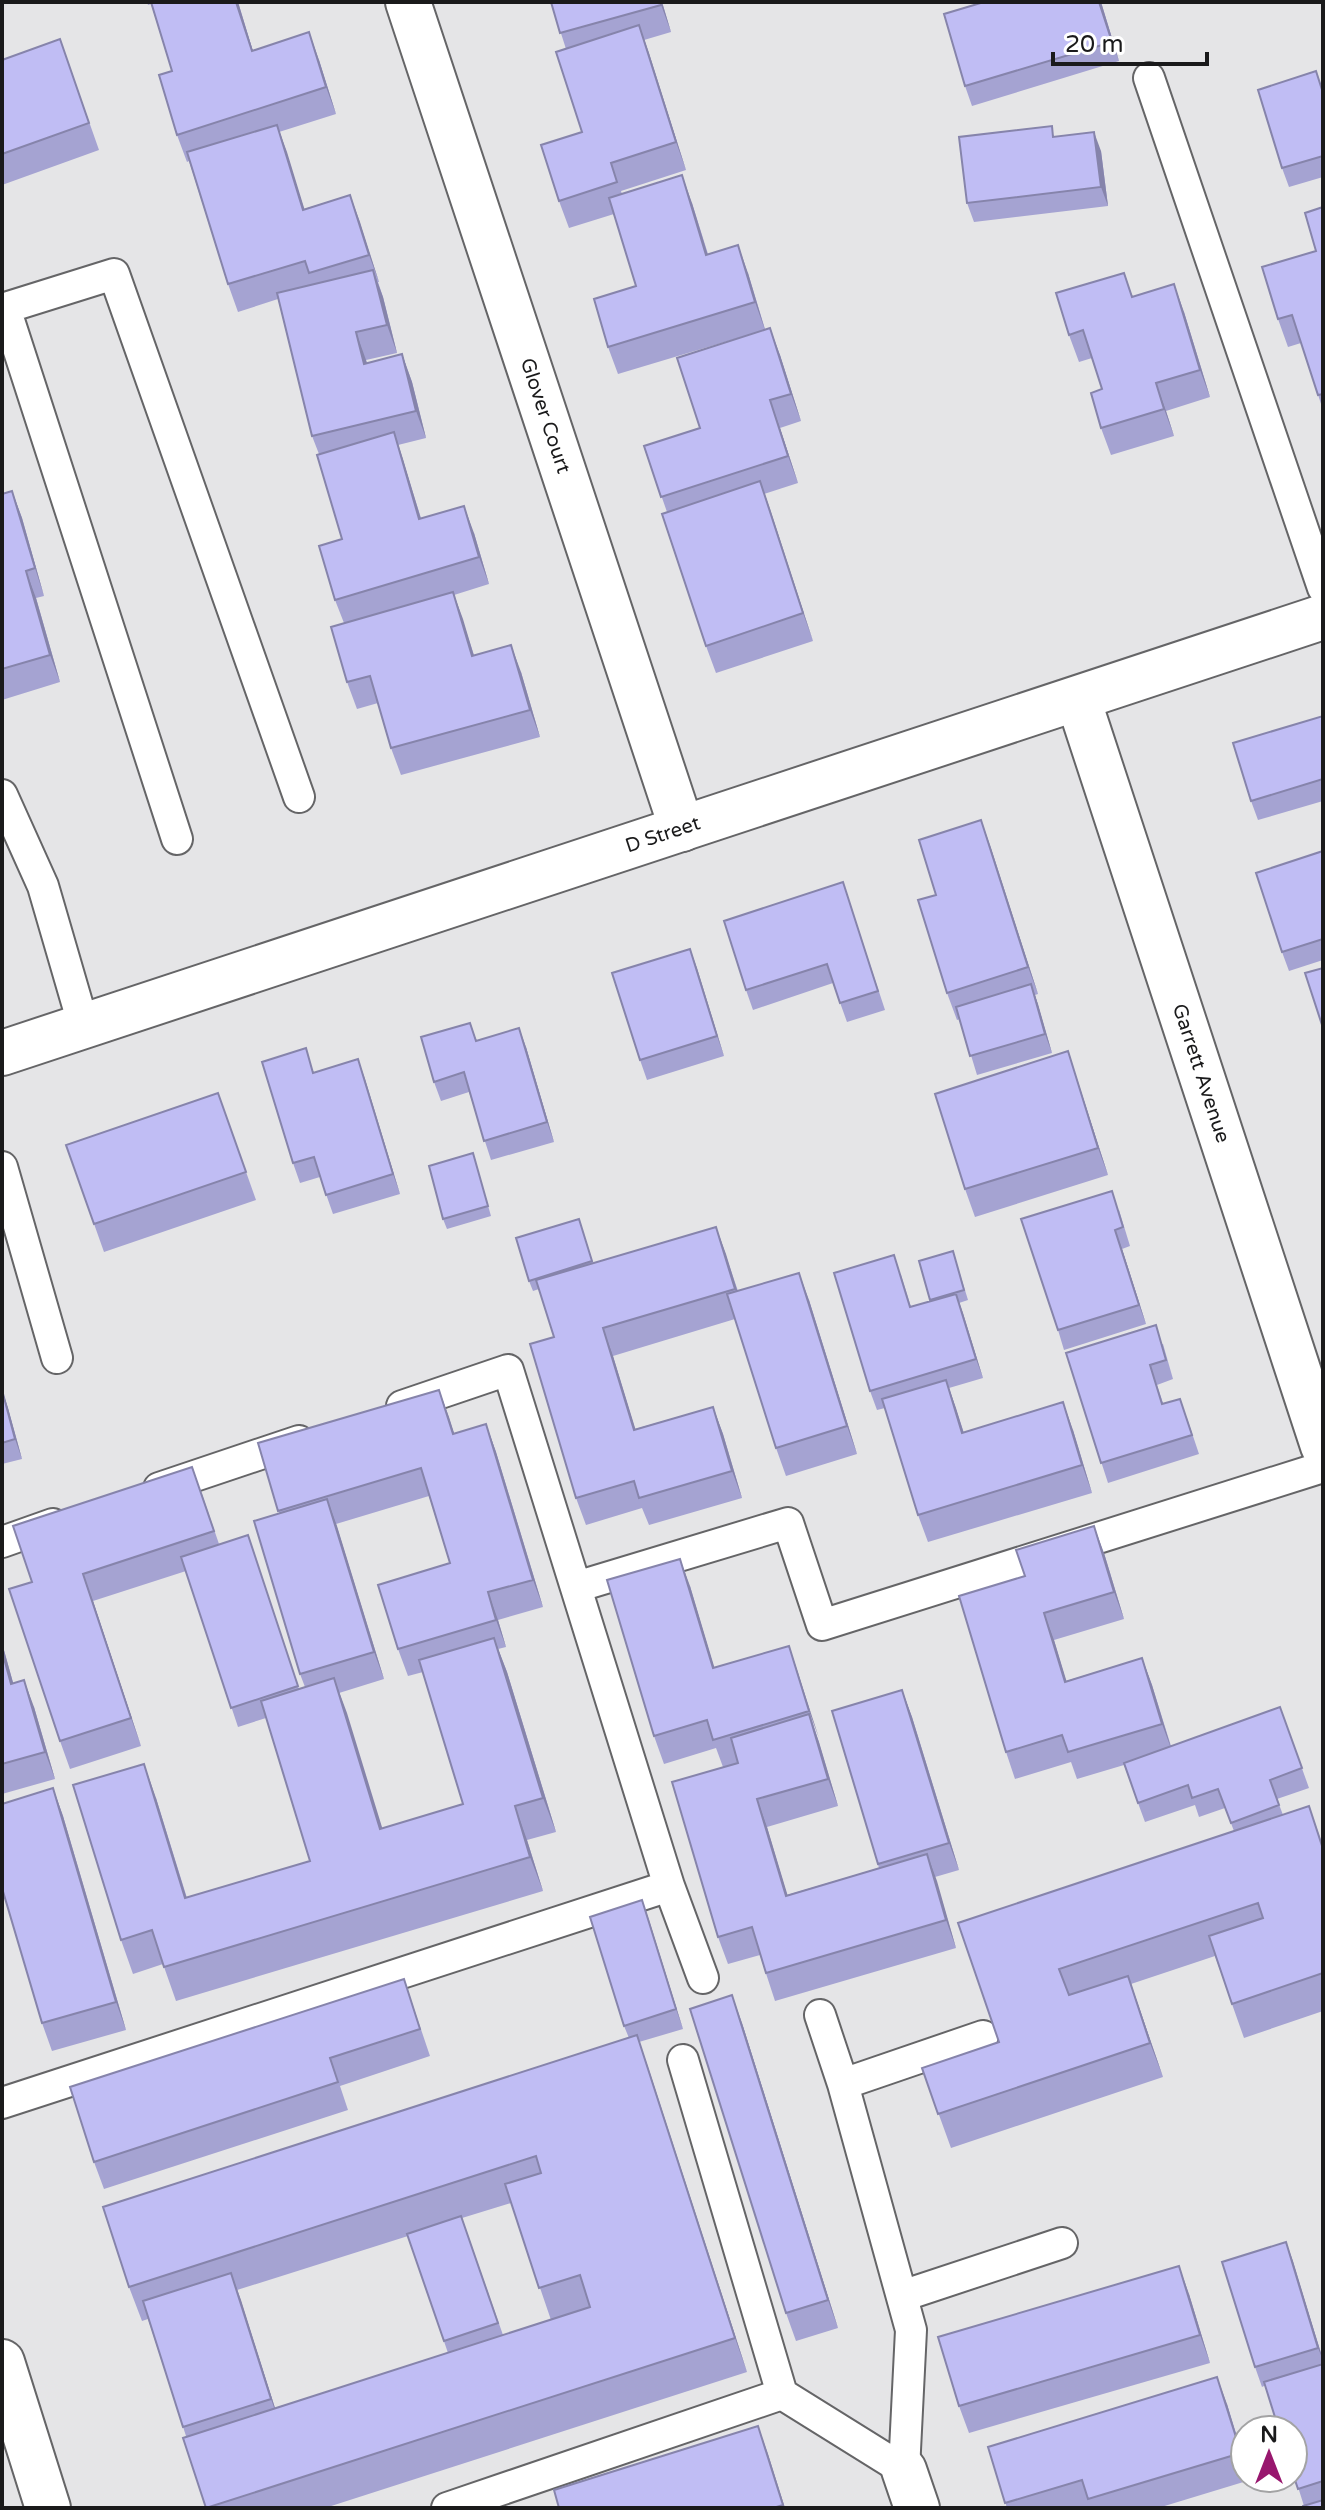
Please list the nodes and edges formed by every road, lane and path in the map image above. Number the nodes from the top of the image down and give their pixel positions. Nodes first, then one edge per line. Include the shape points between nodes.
1 (408, 2) edge
2 (1149, 78) dead end
3 (3, 309) edge
4 (1323, 588) edge
5 (1323, 617) edge
6 (1078, 699) junction
7 (2, 795) edge
8 (299, 797) dead end
9 (682, 829) junction
10 (177, 839) dead end
11 (84, 1027) junction
12 (2, 1053) edge
13 (2, 1167) edge
14 (57, 1358) dead end
15 (374, 1416) edge
16 (329, 1431) edge
17 (1323, 1446) edge
18 (1323, 1467) edge
19 (136, 1496) edge
20 (76, 1517) edge
21 (2, 1542) edge
22 (576, 1587) junction
23 (669, 1886) junction
24 (703, 1978) dead end
25 (820, 2015) dead end
26 (983, 2036) edge
27 (683, 2060) dead end
28 (843, 2084) junction
29 (2, 2103) edge
30 (1062, 2243) dead end
31 (902, 2296) junction
32 (2, 2362) edge
33 (782, 2394) junction
34 (911, 2489) edge
35 (48, 2508) edge
36 (447, 2508) edge

1 - 9 street, Glover Court
2 - 4 lane
3 - 8 lane via 114,274
3 - 10 lane
5 - 6 street, D Street
6 - 9 street, D Street
6 - 17 street, Garrett Avenue
7 - 11 lane via 43,886
9 - 11 street, D Street
11 - 12 street, D Street
13 - 14 lane
15 - 22 lane via 508,1370
16 - 19 lane
18 - 22 lane via 822,1625 788,1523
20 - 21 lane
22 - 23 lane
23 - 24 lane
23 - 29 lane
25 - 28 lane
26 - 28 lane
27 - 33 lane
28 - 31 lane
30 - 31 lane
31 - 34 lane via 911,2330
32 - 35 street
33 - 34 lane
33 - 36 lane

